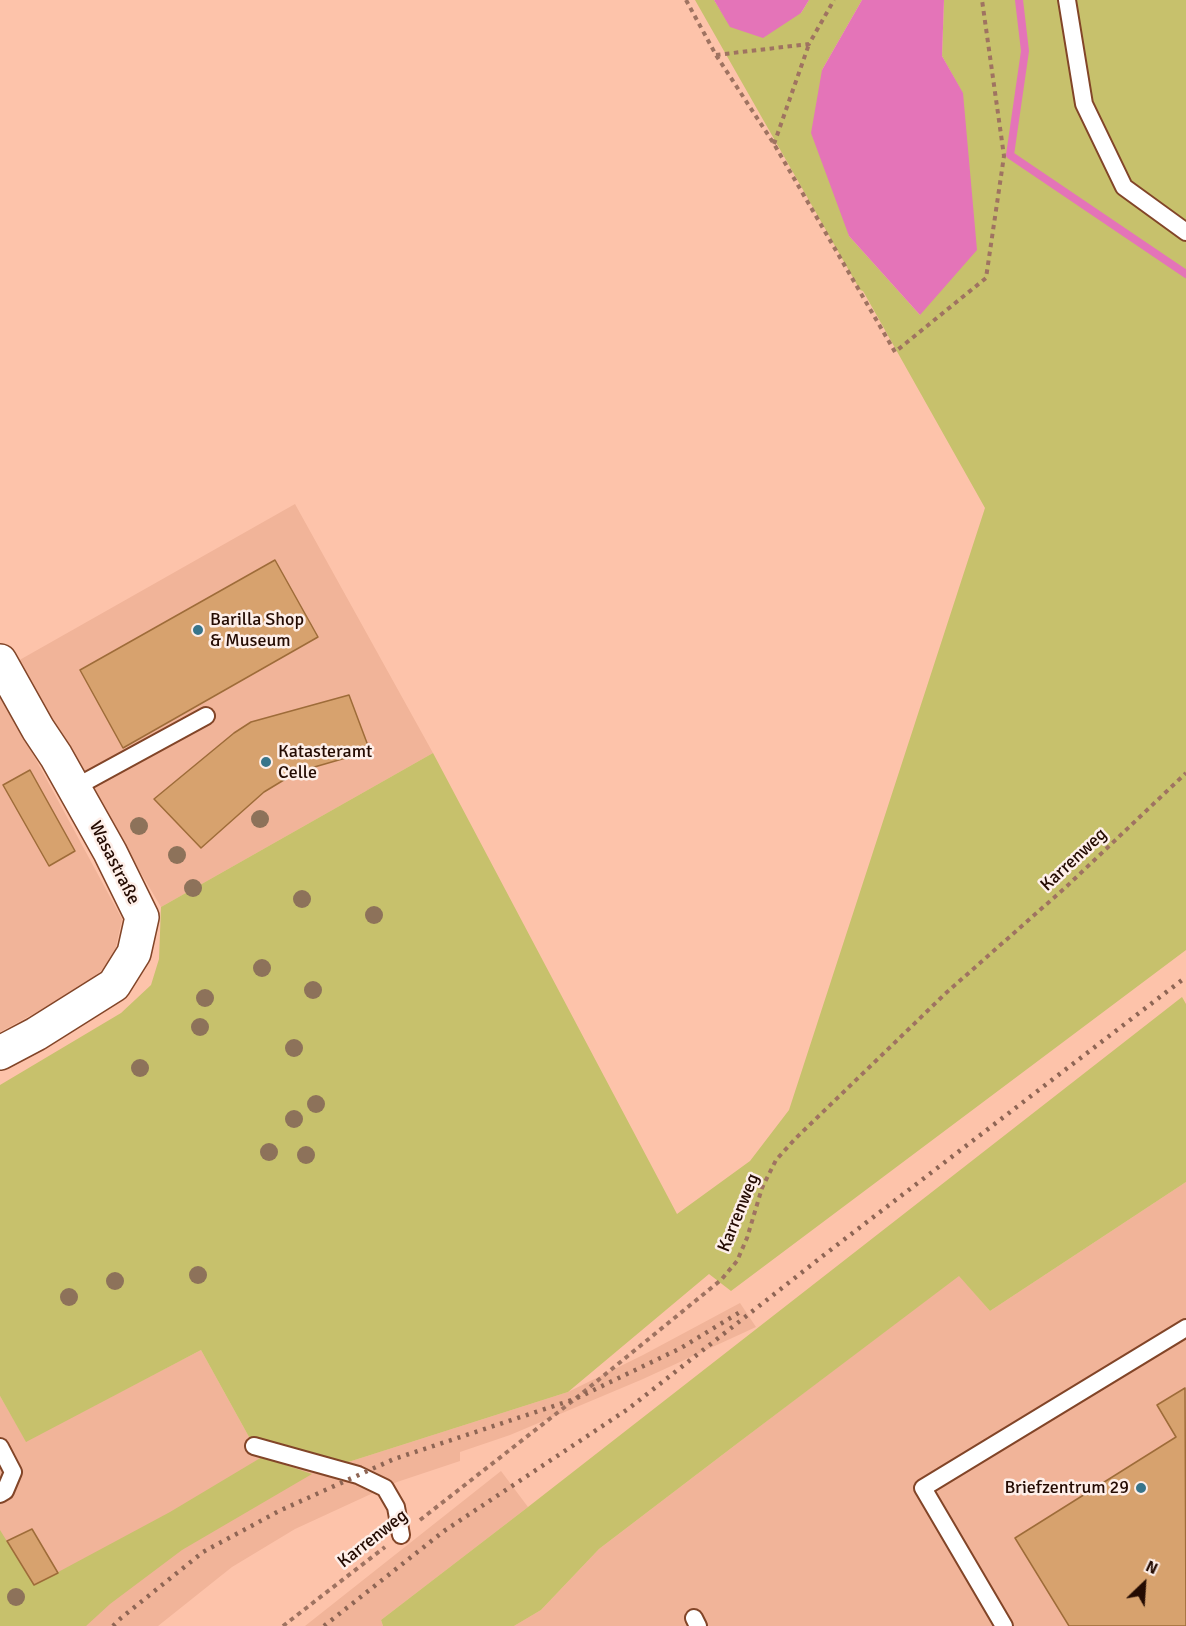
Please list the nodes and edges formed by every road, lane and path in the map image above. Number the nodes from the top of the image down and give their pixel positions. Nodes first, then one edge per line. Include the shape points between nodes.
1 (686, 0) edge
2 (834, 0) edge
3 (982, 0) edge
4 (1067, 0) edge
5 (809, 44) junction
6 (716, 55) junction
7 (774, 144) junction
8 (1186, 232) edge
9 (0, 661) edge
10 (206, 716) dead end
11 (1186, 773) edge
12 (74, 788) junction
13 (0, 1053) edge
14 (1186, 1328) edge
15 (254, 1446) dead end
16 (0, 1447) edge
17 (0, 1494) edge
18 (401, 1534) junction
19 (284, 1626) edge
20 (1004, 1626) edge

1 - 6 path
2 - 5 path
3 - 7 path via 1004,156 986,278 895,352
4 - 8 lane via 1084,104 1124,187
5 - 6 path
5 - 7 path
6 - 7 path
9 - 12 street, Wasastraße
10 - 12 lane
11 - 18 path, Karrenweg via 946,993 795,1139 776,1160 762,1188 747,1238 736,1261 720,1280
12 - 13 street, Wasastraße via 142,917 134,953 114,985
14 - 20 lane via 923,1488
15 - 18 lane via 358,1475 385,1488 396,1507
16 - 17 lane via 13,1472
18 - 19 path, Karrenweg

